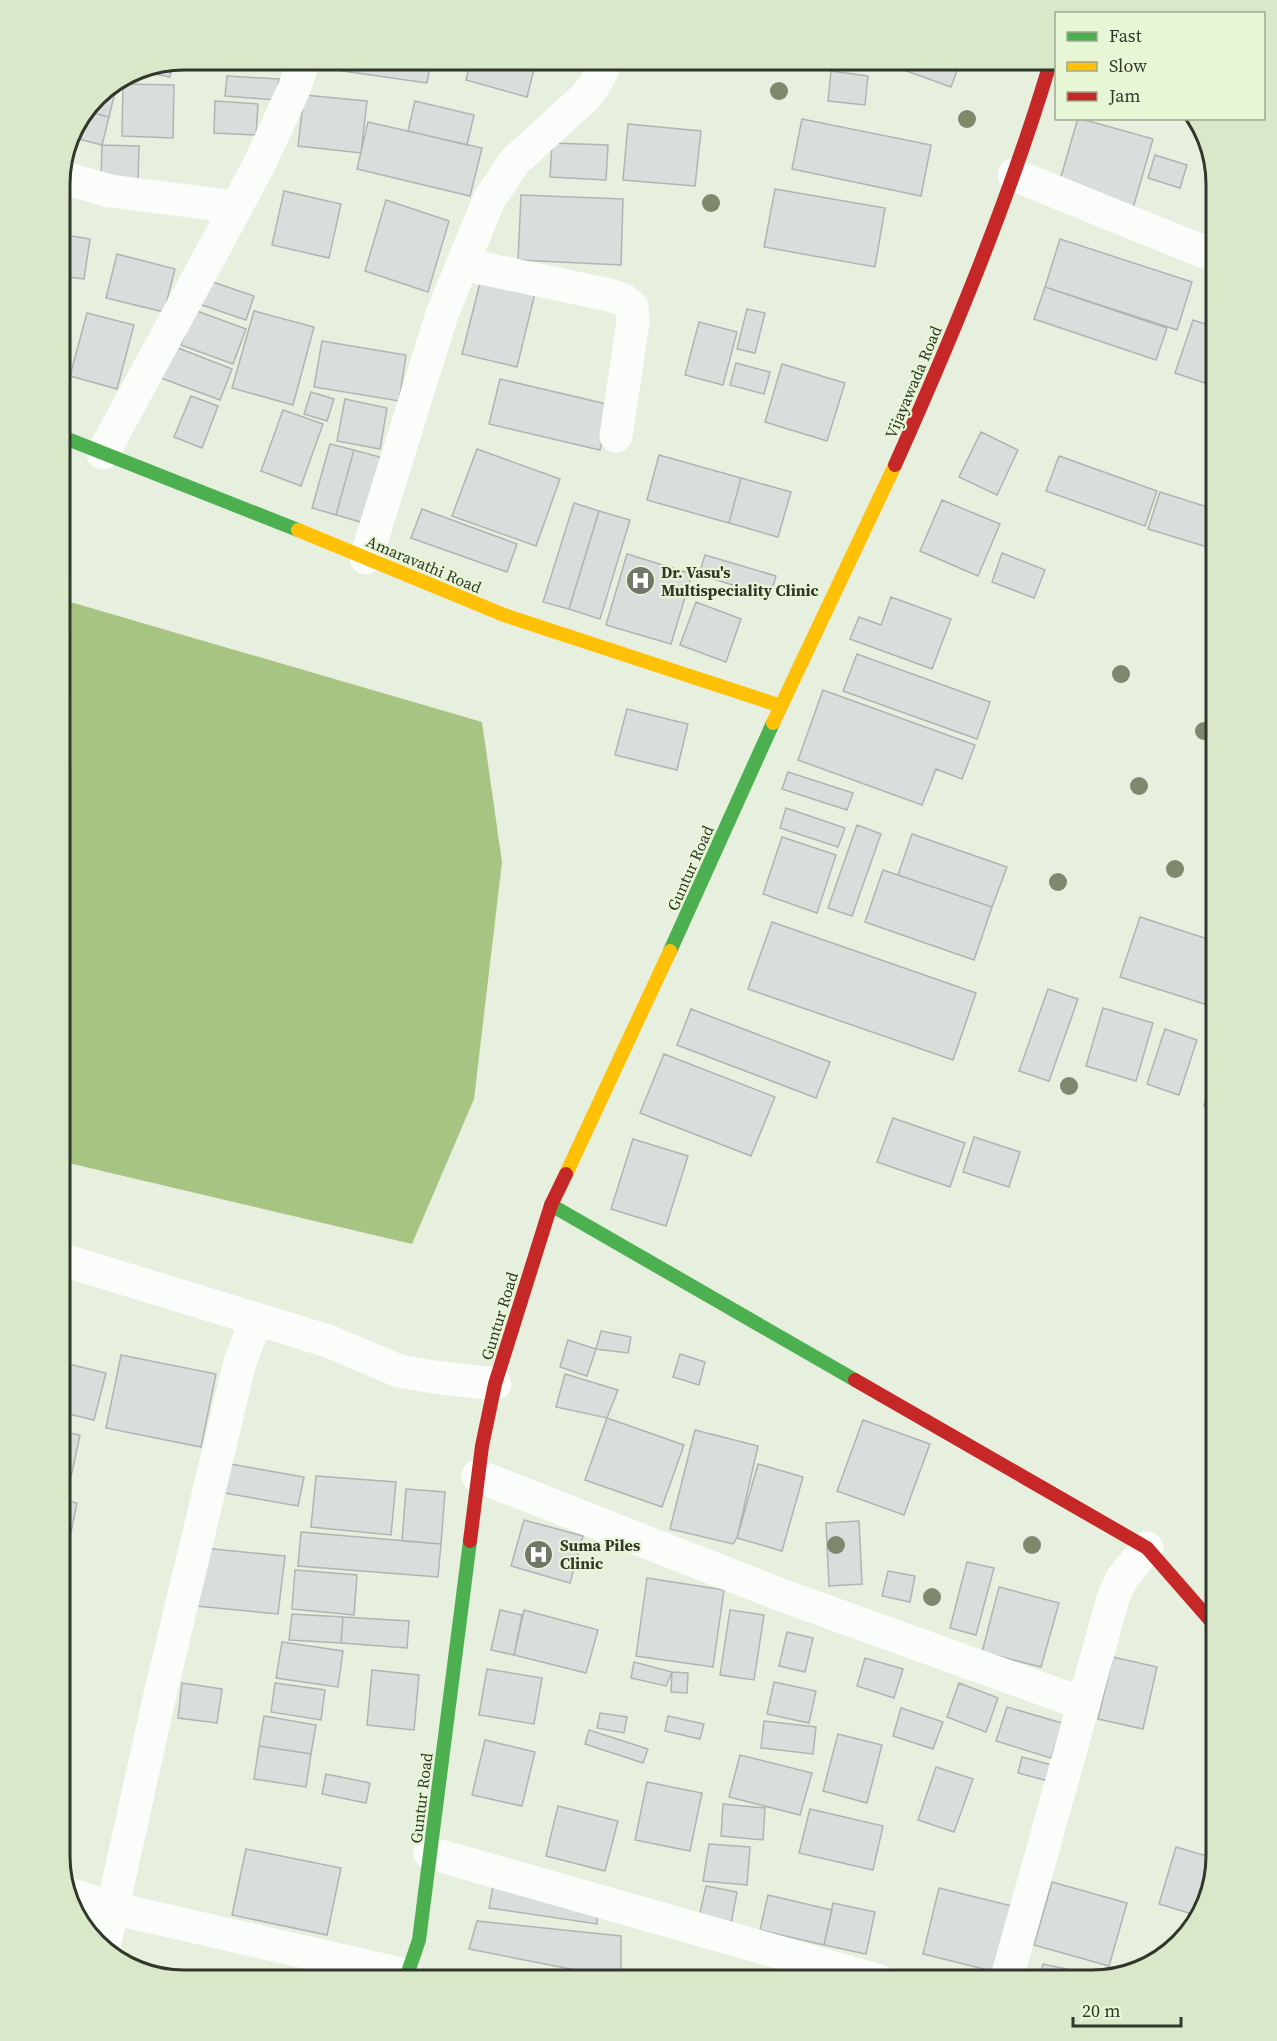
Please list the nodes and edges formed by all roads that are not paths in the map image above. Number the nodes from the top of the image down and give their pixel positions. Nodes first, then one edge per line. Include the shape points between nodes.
1 (300, 70) edge
2 (602, 70) edge
3 (1048, 71) edge
4 (1014, 175) junction
5 (71, 180) edge
6 (236, 207) junction
7 (1206, 251) edge
8 (462, 264) junction
9 (616, 436) dead end
10 (71, 440) edge
11 (104, 453) junction
12 (366, 558) junction
13 (781, 706) junction
14 (551, 1205) junction
15 (70, 1262) edge
16 (256, 1320) junction
17 (495, 1383) junction
18 (478, 1476) junction
19 (1147, 1548) junction
20 (1206, 1615) edge
21 (1084, 1704) junction
22 (430, 1853) junction
23 (78, 1897) edge
24 (112, 1908) junction
25 (106, 1939) edge
26 (372, 1970) edge
27 (409, 1970) edge
28 (841, 1970) edge
29 (1009, 1970) edge

1 - 6 street via 280,121
2 - 8 street via 584,99 514,162 489,200
3 - 4 main road, Vijayawada Road
4 - 7 street
4 - 13 main road, Vijayawada Road via 941,363
5 - 6 street via 110,191
6 - 11 street
8 - 9 street via 609,295 632,307
8 - 12 street via 442,314
10 - 11 main road, Amaravathi Road
11 - 12 main road, Amaravathi Road
12 - 13 main road, Amaravathi Road via 504,615
13 - 14 main road, Guntur Road
14 - 17 main road, Guntur Road
14 - 19 main road
15 - 16 street
16 - 17 street via 328,1341 399,1371
16 - 24 street via 240,1362
17 - 18 main road, Guntur Road
18 - 21 street via 781,1595
18 - 22 main road, Guntur Road
19 - 20 main road
19 - 21 street via 1122,1578 1114,1595
21 - 29 street
22 - 27 main road, Guntur Road via 419,1940
22 - 28 street
23 - 24 street
24 - 25 street
24 - 26 street

